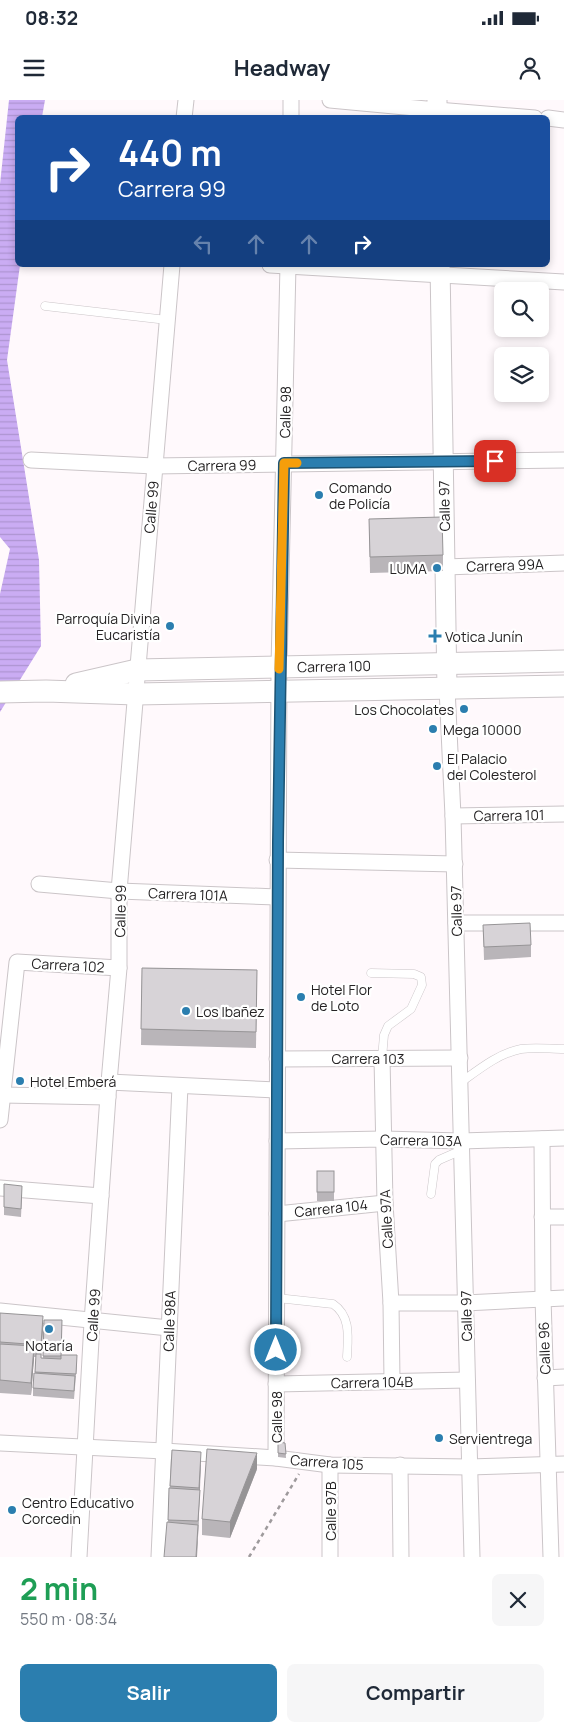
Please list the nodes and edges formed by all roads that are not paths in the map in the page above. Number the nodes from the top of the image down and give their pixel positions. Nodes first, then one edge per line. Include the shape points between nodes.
1 (186, 100) edge
2 (291, 100) edge
3 (330, 100) edge
4 (437, 109) edge
5 (184, 115) edge
6 (291, 115) edge
7 (502, 115) edge
8 (550, 118) edge
9 (564, 120) edge
10 (172, 267) edge
11 (288, 267) edge
12 (326, 267) edge
13 (440, 270) edge
14 (564, 282) edge
15 (45, 306) dead end
16 (167, 320) junction
17 (31, 460) dead end
18 (564, 460) edge
19 (443, 462) junction
20 (284, 463) junction
21 (154, 466) junction
22 (564, 563) edge
23 (445, 567) junction
24 (564, 661) edge
25 (447, 664) junction
26 (279, 667) junction
27 (137, 670) junction
28 (564, 686) edge
29 (448, 688) junction
30 (46, 691) junction
31 (0, 692) edge
32 (279, 692) junction
33 (136, 694) junction
34 (564, 814) edge
35 (454, 816) junction
36 (278, 860) junction
37 (455, 864) junction
38 (39, 884) dead end
39 (119, 891) junction
40 (277, 897) junction
41 (456, 923) junction
42 (564, 923) edge
43 (119, 968) junction
44 (371, 974) dead end
45 (564, 1049) edge
46 (382, 1058) junction
47 (460, 1058) junction
48 (278, 1059) junction
49 (460, 1083) junction
50 (180, 1086) junction
51 (109, 1090) junction
52 (277, 1090) junction
53 (2, 1095) junction
54 (0, 1120) edge
55 (564, 1138) edge
56 (383, 1139) junction
57 (542, 1139) junction
58 (277, 1141) junction
59 (462, 1146) junction
60 (0, 1188) edge
61 (431, 1194) dead end
62 (101, 1196) junction
63 (385, 1203) junction
64 (277, 1214) junction
65 (564, 1217) edge
66 (542, 1218) junction
67 (276, 1298) junction
68 (543, 1298) junction
69 (564, 1298) edge
70 (391, 1303) junction
71 (466, 1303) junction
72 (0, 1311) edge
73 (92, 1322) junction
74 (169, 1328) junction
75 (347, 1357) dead end
76 (564, 1377) edge
77 (545, 1378) junction
78 (467, 1380) junction
79 (392, 1381) junction
80 (276, 1384) junction
81 (0, 1443) edge
82 (85, 1446) junction
83 (164, 1451) junction
84 (276, 1458) junction
85 (548, 1464) junction
86 (564, 1464) edge
87 (330, 1465) junction
88 (400, 1465) junction
89 (469, 1466) junction
90 (555, 1548) edge
91 (79, 1557) edge
92 (159, 1557) edge
93 (330, 1557) edge
94 (401, 1557) edge
95 (472, 1557) edge

1 - 5 street
2 - 6 street
3 - 4 street
4 - 7 street
8 - 9 street
10 - 16 street, Calle 99
11 - 20 street, Calle 98
12 - 13 street
13 - 14 street
13 - 19 street, Calle 97
15 - 16 lane
16 - 21 street, Calle 99
17 - 21 street, Carrera 99
18 - 19 street, Carrera 99
19 - 20 street, Carrera 99
19 - 23 street, Calle 97
20 - 21 street, Carrera 99
20 - 26 street, Calle 98
21 - 27 street, Calle 99
22 - 23 street, Carrera 99A
23 - 25 street, Calle 97
24 - 25 main road, Carrera 100
25 - 26 main road, Carrera 100
25 - 29 street, Calle 97
26 - 27 main road, Carrera 100
26 - 32 street, Calle 98
27 - 30 main road, Carrera 100
27 - 33 street, Calle 99
28 - 29 main road, Carrera 100
29 - 32 main road, Carrera 100
29 - 35 street, Calle 97
30 - 31 main road, Carrera 100
30 - 33 main road, Carrera 100
32 - 33 main road, Carrera 100
32 - 36 street, Calle 98
33 - 39 street, Calle 99
34 - 35 street, Carrera 101
35 - 37 street, Calle 97
36 - 37 street
36 - 40 street, Calle 98
37 - 41 street, Calle 97
38 - 39 street, Carrera 101A
39 - 40 street, Carrera 101A
39 - 43 street, Calle 99
40 - 48 street, Calle 98
41 - 42 street
41 - 47 street, Calle 97
43 - 51 street, Calle 99
43 - 53 street, Carrera 102 via 16,962
44 - 46 lane via 414,974 421,977 422,985 411,1009 388,1026
45 - 49 lane via 510,1052
46 - 47 street, Carrera 103
46 - 48 street, Carrera 103
46 - 56 street, Calle 97A
47 - 49 street, Calle 97
48 - 52 street, Calle 98
49 - 59 street, Calle 97
50 - 51 street
50 - 52 street
50 - 74 street, Calle 98A
51 - 53 street
51 - 62 street, Calle 99
52 - 58 street, Calle 98
53 - 54 street
55 - 57 street, Carrera 103A
56 - 58 street, Carrera 103A
56 - 59 street, Carrera 103A
56 - 63 street, Calle 97A
57 - 59 street, Carrera 103A
57 - 66 street, Calle 96
58 - 64 street, Calle 98
59 - 61 lane via 435,1164
59 - 71 street, Calle 97
60 - 62 street
62 - 73 street, Calle 99
63 - 64 street, Carrera 104
63 - 70 street, Calle 97A
64 - 67 street, Calle 98
65 - 66 street
66 - 68 street, Calle 96
67 - 75 lane via 333,1304 340,1309 348,1332
67 - 80 street, Calle 98
68 - 69 street
68 - 71 street
68 - 77 street, Calle 96
70 - 71 street
70 - 79 street, Calle 97A
71 - 78 street, Calle 97
72 - 73 street
73 - 74 street
73 - 82 street, Calle 99
74 - 83 street, Calle 98A
76 - 77 street
77 - 85 street, Calle 96
78 - 79 street, Carrera 104B
78 - 89 street, Calle 97
79 - 80 street, Carrera 104B
80 - 84 street, Calle 98
81 - 82 street, Carrera 105
82 - 83 street, Carrera 105
82 - 91 street, Calle 99
83 - 84 street, Carrera 105
83 - 92 street, Calle 98A
84 - 87 street, Carrera 105
85 - 86 street, Carrera 105
85 - 89 street, Carrera 105
85 - 90 street, Calle 96
87 - 88 street, Carrera 105
87 - 93 street, Calle 97B
88 - 89 street, Carrera 105
88 - 94 street
89 - 95 street, Calle 97

